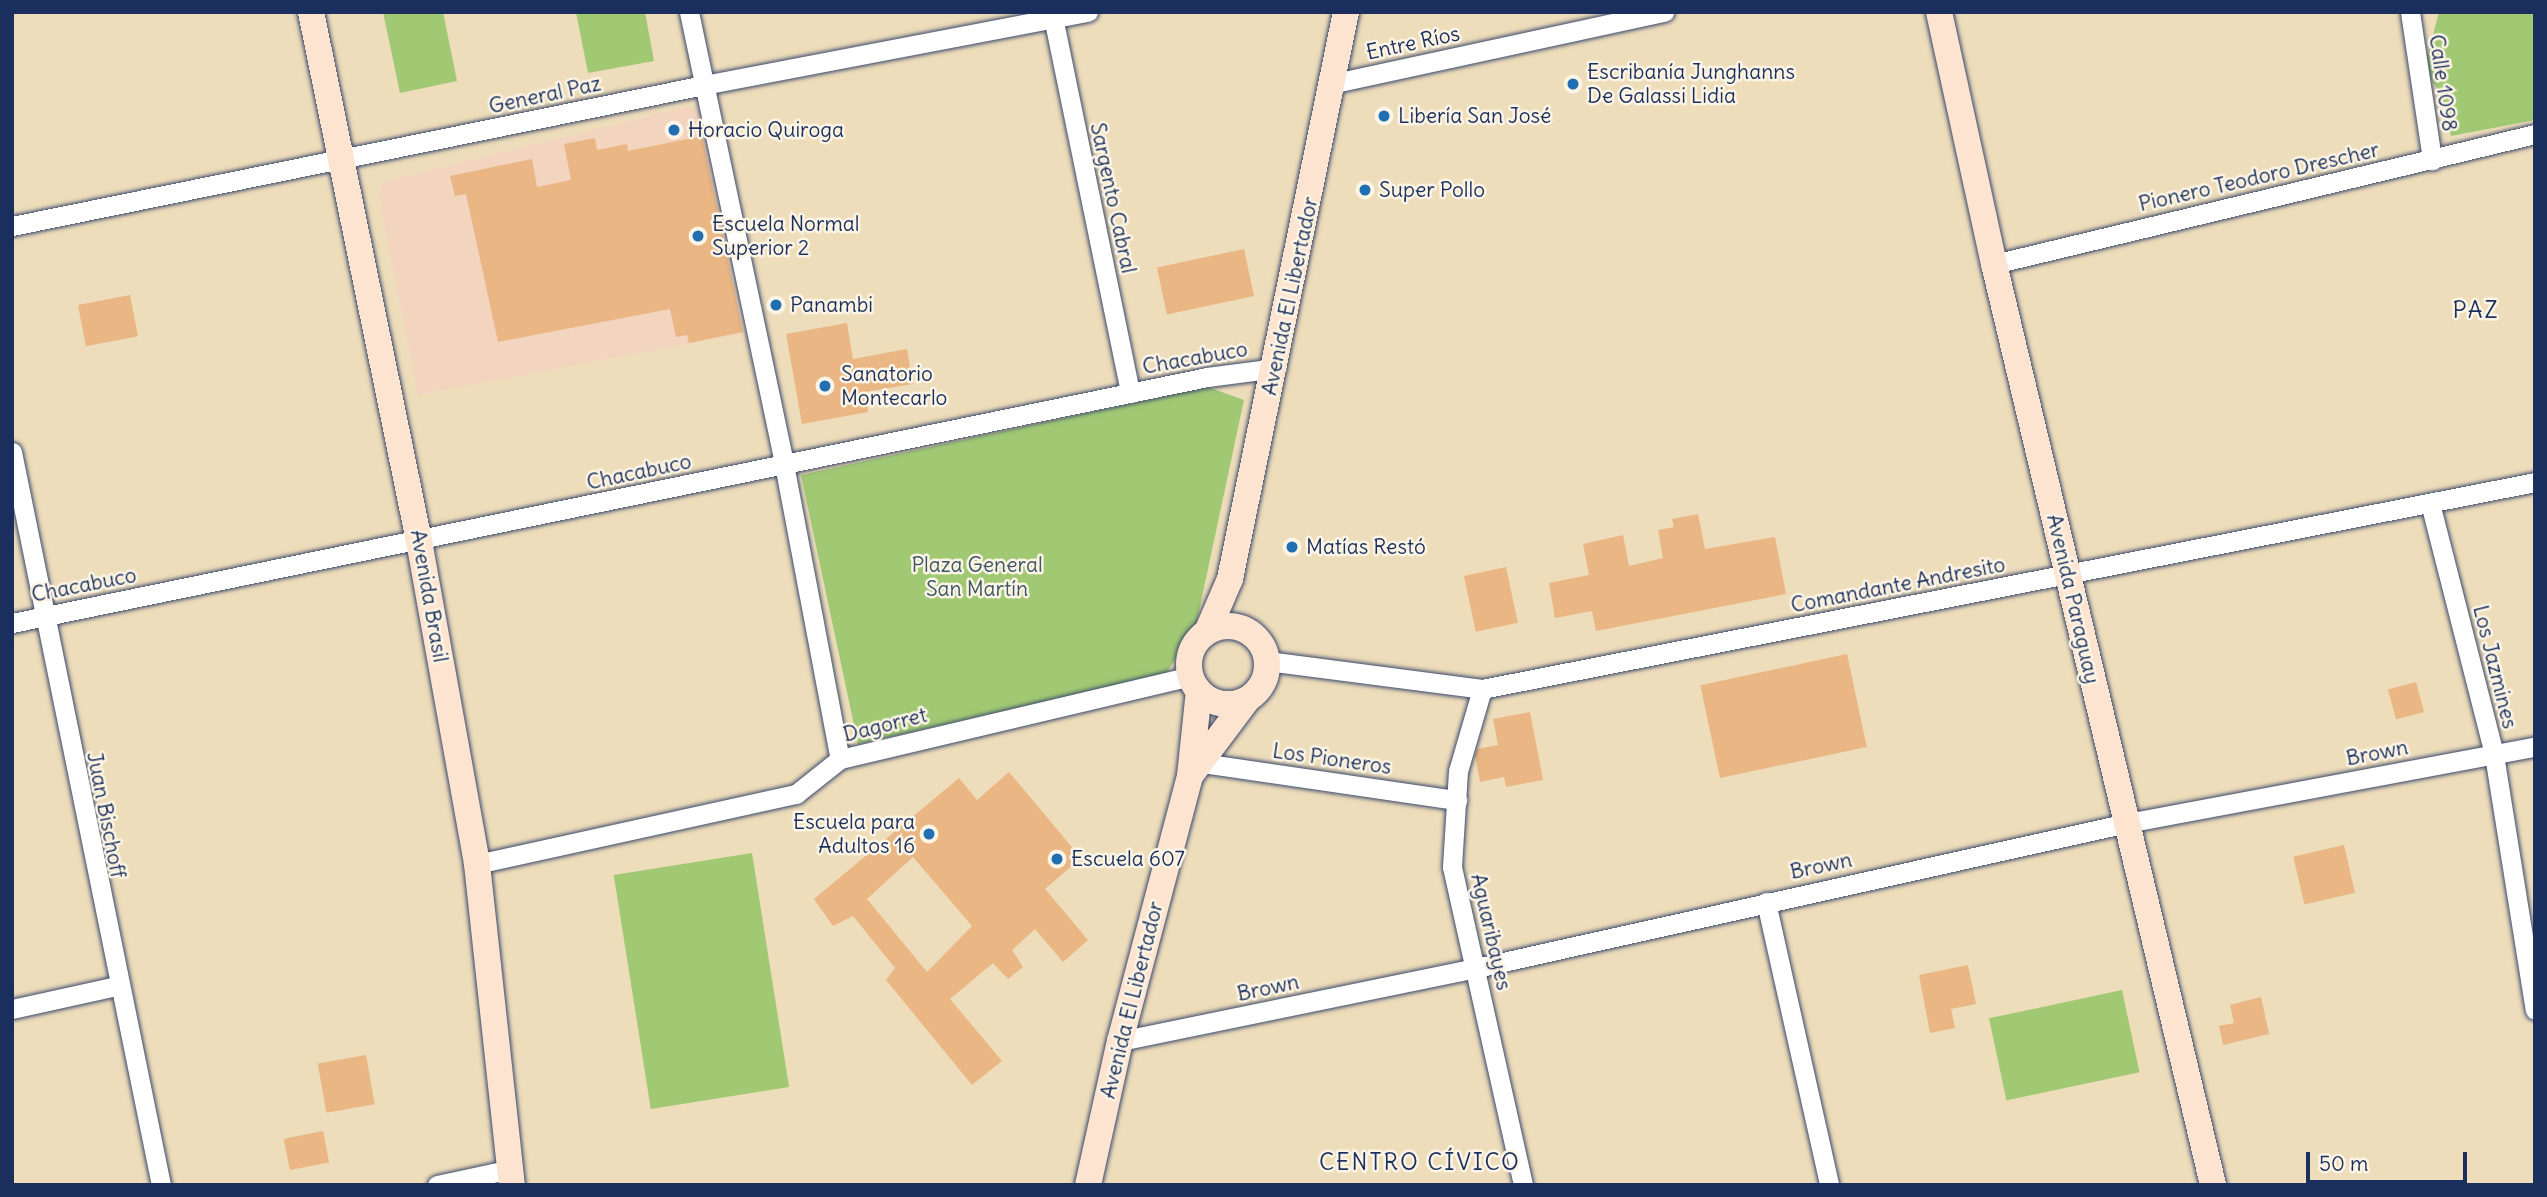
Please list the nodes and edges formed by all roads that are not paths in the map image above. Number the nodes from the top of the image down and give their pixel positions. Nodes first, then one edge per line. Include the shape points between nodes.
1 (311, 12) edge
2 (688, 12) edge
3 (1088, 12) edge
4 (1346, 12) edge
5 (1664, 12) edge
6 (1940, 12) edge
7 (2410, 12) edge
8 (1053, 16) edge
9 (1335, 83) junction
10 (704, 85) junction
11 (2535, 134) edge
12 (342, 160) junction
13 (2432, 160) junction
14 (12, 226) edge
15 (1994, 264) junction
16 (1276, 368) junction
17 (1130, 393) junction
18 (12, 452) edge
19 (784, 464) junction
20 (2535, 482) edge
21 (2430, 503) junction
22 (419, 541) junction
23 (2067, 575) junction
24 (1230, 579) junction
25 (43, 616) junction
26 (12, 623) edge
27 (1243, 628) junction
28 (1208, 630) junction
29 (1267, 662) junction
30 (1194, 684) junction
31 (1482, 689) junction
32 (1247, 700) junction
33 (2535, 747) edge
34 (2494, 755) junction
35 (839, 759) junction
36 (1196, 769) junction
37 (1457, 800) junction
38 (2127, 823) junction
39 (477, 864) junction
40 (1766, 902) junction
41 (1476, 968) junction
42 (117, 986) junction
43 (12, 1009) edge
44 (2535, 1010) edge
45 (1120, 1041) junction
46 (512, 1177) edge
47 (161, 1185) edge
48 (437, 1185) edge
49 (1088, 1185) edge
50 (1522, 1185) edge
51 (1829, 1185) edge
52 (2213, 1185) edge

1 - 12 main road, Avenida Brasil
2 - 10 street
3 - 8 street, General Paz
4 - 9 main road, Avenida El Libertador
5 - 9 street, Entre Ríos
6 - 15 main road, Avenida Paraguay
7 - 13 street, Calle 1098
8 - 10 street, General Paz
8 - 17 street, Sargento Cabral
9 - 16 main road, Avenida El Libertador
10 - 12 street, General Paz
10 - 19 street
11 - 13 street, Pionero Teodoro Drescher
12 - 14 street, General Paz
12 - 22 main road, Avenida Brasil
13 - 15 street, Pionero Teodoro Drescher
15 - 23 main road, Avenida Paraguay
16 - 17 street, Chacabuco
16 - 24 main road, Avenida El Libertador
17 - 19 street, Chacabuco
18 - 25 street, Juan Bischoff
19 - 22 street, Chacabuco
19 - 35 street
20 - 21 street, Comandante Andresito
21 - 23 street, Comandante Andresito
21 - 34 street, Los Jazmines
22 - 25 street, Chacabuco
22 - 39 main road, Avenida Brasil
23 - 31 street, Comandante Andresito
23 - 38 main road, Avenida Paraguay
24 - 27 main road, Avenida El Libertador
24 - 28 main road, Avenida El Libertador
25 - 26 street, Chacabuco
25 - 42 street, Juan Bischoff
27 - 28 main road via 1226,625
27 - 29 main road via 1257,638
28 - 30 main road via 1195,642 1189,658
29 - 31 street, Comandante Andresito
29 - 32 main road via 1260,688
30 - 32 main road via 1213,702 1230,705
30 - 35 street, Dagorret
30 - 36 main road, Avenida El Libertador
31 - 37 street, Aguaribayes via 1458,771
32 - 36 main road, Avenida El Libertador
33 - 34 street, Brown
34 - 38 street, Brown
34 - 44 street, Los Jazmines
35 - 39 street, Dagorret via 796,794
36 - 37 street, Los Pioneros
36 - 45 main road, Avenida El Libertador
37 - 41 street, Aguaribayes via 1452,867
38 - 40 street, Brown
38 - 52 main road, Avenida Paraguay
39 - 46 main road, Avenida Brasil
40 - 41 street, Brown
40 - 51 street
41 - 45 street, Brown
41 - 50 street, Aguaribayes
42 - 43 street
42 - 47 street, Juan Bischoff
45 - 49 main road, Avenida El Libertador
46 - 48 street

